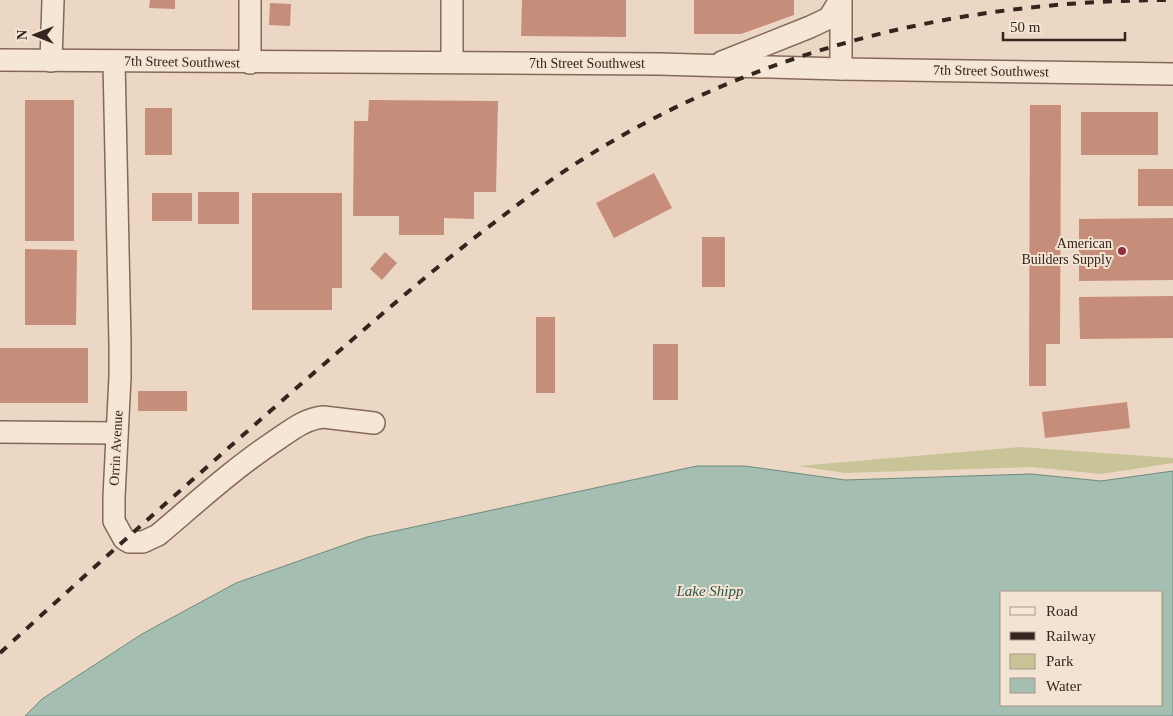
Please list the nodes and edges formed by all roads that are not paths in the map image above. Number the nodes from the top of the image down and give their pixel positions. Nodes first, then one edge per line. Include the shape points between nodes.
1 (53, 0) edge
2 (250, 0) edge
3 (452, 0) edge
4 (840, 0) edge
5 (0, 60) edge
6 (51, 61) junction
7 (114, 62) junction
8 (452, 62) junction
9 (250, 63) junction
10 (713, 65) junction
11 (841, 69) junction
12 (1173, 74) edge
13 (374, 424) dead end
14 (0, 432) edge
15 (117, 433) junction

1 - 6 street
2 - 9 street
3 - 8 street
4 - 10 street via 830,18
4 - 11 street
5 - 6 street, 7th Street Southwest
6 - 7 street, 7th Street Southwest
7 - 9 street, 7th Street Southwest
7 - 15 street, Orrin Avenue via 120,323
8 - 9 street, 7th Street Southwest
8 - 10 street, 7th Street Southwest
10 - 11 street, 7th Street Southwest
11 - 12 street, 7th Street Southwest
13 - 15 street, Orrin Avenue via 323,417 303,423 244,462 158,535 143,542 124,539 114,521
14 - 15 street

